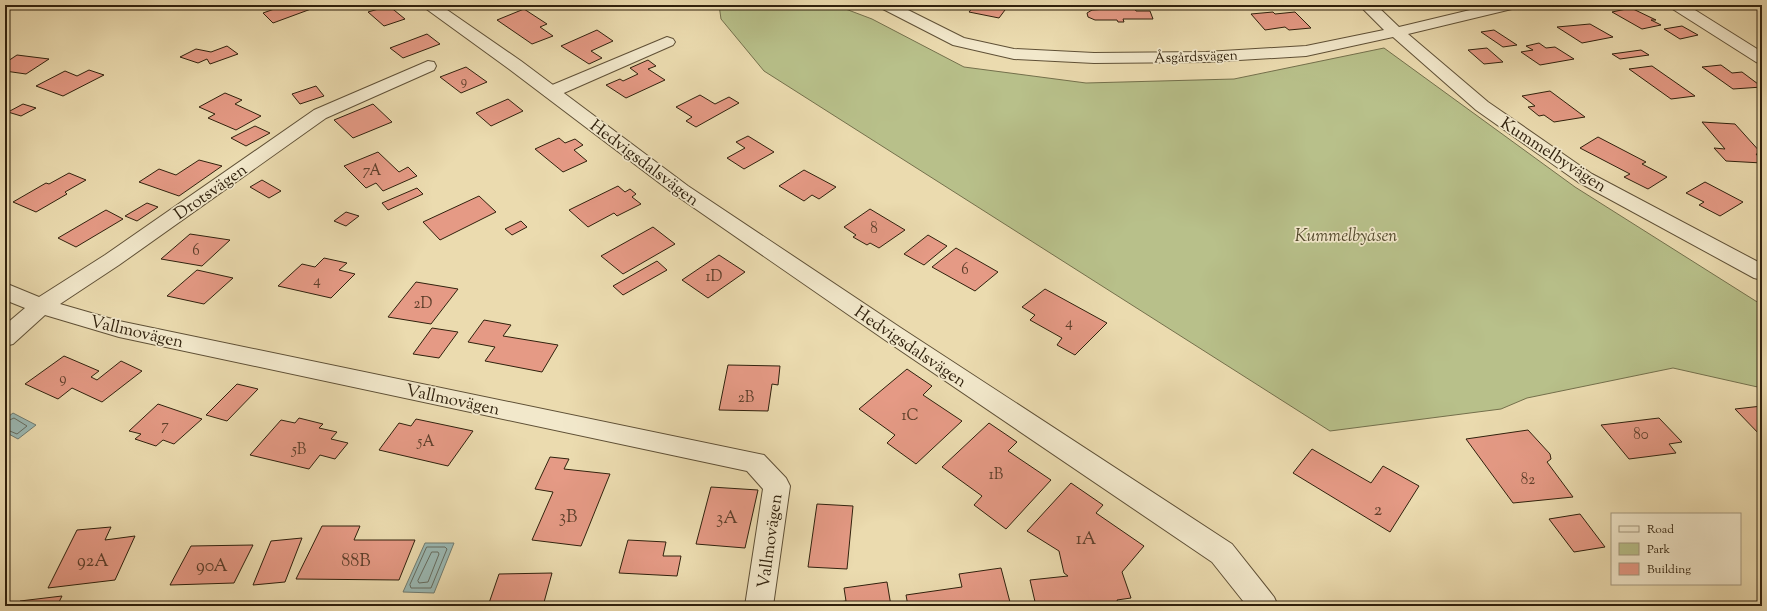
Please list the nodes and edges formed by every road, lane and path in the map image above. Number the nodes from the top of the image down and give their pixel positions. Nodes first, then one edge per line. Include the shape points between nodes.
1 (430, 5) edge
2 (886, 5) edge
3 (1367, 5) edge
4 (1511, 5) edge
5 (1676, 5) edge
6 (1396, 32) junction
7 (667, 42) dead end
8 (1762, 59) edge
9 (428, 66) dead end
10 (551, 92) junction
11 (1762, 273) edge
12 (5, 291) edge
13 (41, 306) junction
14 (5, 338) edge
15 (759, 606) edge
16 (1264, 606) edge

1 - 10 street, Hedvigsdalsvägen
2 - 6 street, Åsgårdsvägen via 959,42 1014,54 1094,58 1206,57 1306,51
3 - 6 street, Kummelbyvägen
4 - 6 street, Åsgårdsvägen
5 - 8 street
6 - 11 street, Kummelbyvägen via 1482,106 1585,178
7 - 10 street
9 - 13 street, Drotsvägen via 320,114 112,260
10 - 16 street, Hedvigsdalsvägen via 681,190 1222,553
12 - 13 street, Vallmovägen
13 - 14 street, Drotsvägen
13 - 15 street, Vallmovägen via 119,329 755,462 777,486

